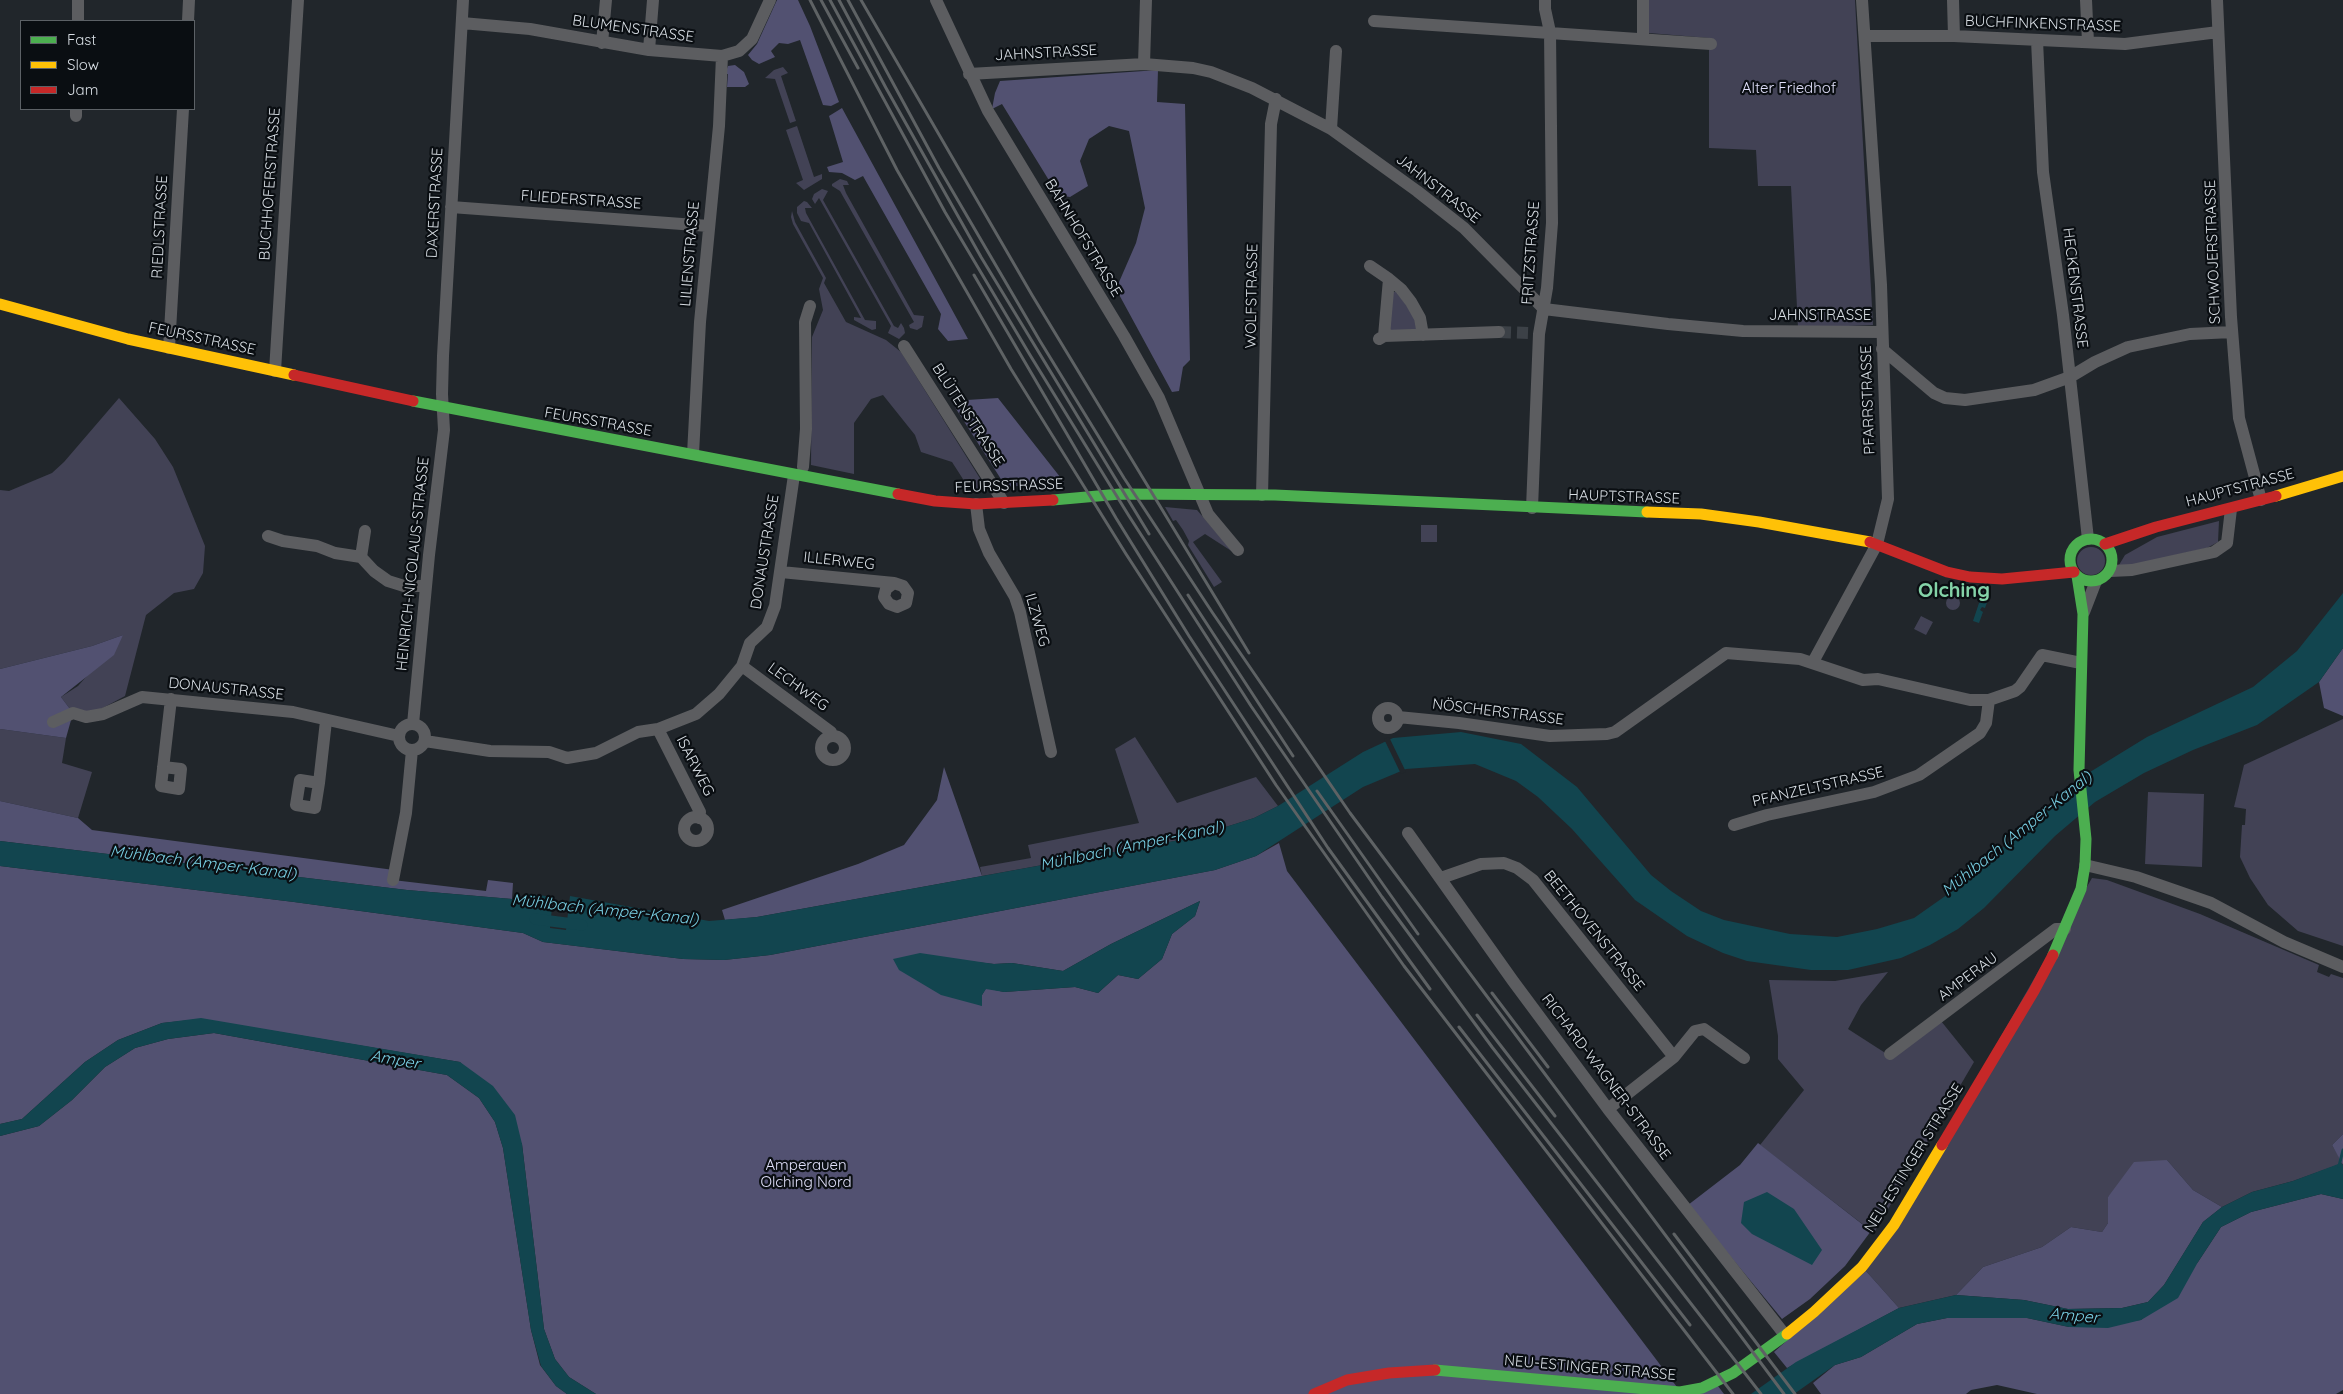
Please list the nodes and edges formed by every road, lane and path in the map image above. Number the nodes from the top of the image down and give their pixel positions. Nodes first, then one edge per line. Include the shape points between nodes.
1 (78, 0) edge
2 (189, 0) edge
3 (298, 0) edge
4 (462, 0) edge
5 (606, 0) edge
6 (654, 0) edge
7 (770, 0) edge
8 (936, 0) edge
9 (1146, 0) edge
10 (1546, 0) edge
11 (1643, 0) edge
12 (1862, 0) edge
13 (1953, 0) edge
14 (2086, 0) edge
15 (2217, 0) edge
16 (78, 20) edge
17 (188, 20) edge
18 (1374, 21) dead end
19 (462, 23) junction
20 (1550, 32) junction
21 (2218, 32) junction
22 (1865, 36) junction
23 (1954, 36) junction
24 (1644, 38) junction
25 (2037, 40) junction
26 (2088, 42) junction
27 (602, 43) junction
28 (1711, 44) dead end
29 (649, 50) junction
30 (1336, 51) dead end
31 (722, 56) junction
32 (1144, 64) junction
33 (970, 74) junction
34 (1276, 99) junction
35 (183, 110) edge
36 (1331, 130) junction
37 (451, 207) junction
38 (709, 226) junction
39 (1370, 266) dead end
40 (1389, 279) junction
41 (0, 304) edge
42 (810, 306) dead end
43 (1544, 309) junction
44 (1499, 332) tunnel mouth
45 (1882, 332) junction
46 (2232, 332) junction
47 (1424, 336) junction
48 (904, 346) dead end
49 (169, 348) junction
50 (1882, 349) junction
51 (275, 371) junction
52 (2070, 377) junction
53 (443, 407) junction
54 (693, 454) junction
55 (799, 471) junction
56 (2343, 476) edge
57 (1200, 495) junction
58 (1262, 495) junction
59 (2261, 500) junction
60 (1004, 503) junction
61 (976, 504) junction
62 (1532, 508) junction
63 (2231, 509) junction
64 (2146, 530) junction
65 (366, 531) dead end
66 (268, 536) dead end
67 (2088, 540) junction
68 (1877, 544) junction
69 (2105, 544) junction
70 (1238, 550) dead end
71 (361, 557) junction
72 (2070, 558) junction
73 (2111, 566) junction
74 (781, 572) junction
75 (2075, 574) junction
76 (2039, 576) junction
77 (2096, 581) junction
78 (894, 583) dead end
79 (426, 586) junction
80 (2083, 614) junction
81 (1813, 662) junction
82 (2081, 663) junction
83 (742, 666) junction
84 (171, 699) junction
85 (1989, 700) junction
86 (1398, 717) dead end
87 (326, 721) junction
88 (53, 722) dead end
89 (413, 724) junction
90 (658, 729) junction
91 (399, 736) junction
92 (832, 736) dead end
93 (425, 741) junction
94 (412, 750) junction
95 (1051, 752) dead end
96 (163, 767) dead end
97 (319, 783) dead end
98 (699, 818) dead end
99 (1734, 825) dead end
100 (1408, 833) dead end
101 (2085, 865) junction
102 (1441, 878) junction
103 (393, 880) dead end
104 (2065, 929) junction
105 (2343, 968) edge
106 (1890, 1054) dead end
107 (1674, 1057) junction
108 (1744, 1058) dead end
109 (1608, 1109) junction
110 (1785, 1335) junction
111 (1314, 1394) edge

1 - 16 street
2 - 17 street
3 - 51 street, BUCHHOFERSTRASSE
4 - 19 street, DAXERSTRASSE
5 - 27 street
6 - 29 street
7 - 31 street, BLUMENSTRASSE via 752,39 738,51
8 - 33 street, BAHNHOFSTRASSE
9 - 32 street
10 - 20 street, FRITZSTRASSE
11 - 24 street
12 - 22 street, PFARRSTRASSE
13 - 23 street
14 - 26 street
15 - 21 street, SCHWOJERSTRASSE
18 - 20 street
19 - 27 street, BLUMENSTRASSE via 530,29
19 - 37 street, DAXERSTRASSE
20 - 24 street
20 - 43 street, FRITZSTRASSE via 1552,223
21 - 26 street, BUCHFINKENSTRASSE via 2125,44
21 - 46 street, SCHWOJERSTRASSE
22 - 23 street, BUCHFINKENSTRASSE
22 - 45 street, PFARRSTRASSE
23 - 25 street, BUCHFINKENSTRASSE
24 - 28 street
25 - 26 street, BUCHFINKENSTRASSE
25 - 52 street, HECKENSTRASSE via 2043,172
27 - 29 street, BLUMENSTRASSE
29 - 31 street, BLUMENSTRASSE
30 - 36 street
31 - 38 street, LILIENSTRASSE
32 - 33 street, JAHNSTRASSE
32 - 34 street, JAHNSTRASSE via 1211,72
33 - 57 street, BAHNHOFSTRASSE via 988,111 1159,398
34 - 36 street, JAHNSTRASSE
34 - 58 street, WOLFSTRASSE via 1271,124
35 - 49 street, RIEDLSTRASSE
36 - 43 street, JAHNSTRASSE via 1464,228
37 - 38 street, FLIEDERSTRASSE
37 - 53 street, DAXERSTRASSE
38 - 54 street, LILIENSTRASSE
39 - 40 street
40 - 47 street via 1411,302 1420,318
40 - 47 street via 1382,337
41 - 49 street, FEURSSTRASSE
42 - 55 street via 805,322 806,429
43 - 45 street, JAHNSTRASSE via 1743,331
43 - 62 street, FRITZSTRASSE via 1533,334
44 - 47 street
45 - 50 street, PFARRSTRASSE
46 - 52 street via 2190,334 2128,347
46 - 59 street, SCHWOJERSTRASSE via 2239,418
48 - 60 street, BLÜTENSTRASSE
49 - 51 street, FEURSSTRASSE
50 - 52 street via 1924,387 1945,398 1965,400 2025,392
50 - 68 street, PFARRSTRASSE via 1888,499
51 - 53 street, FEURSSTRASSE
52 - 67 street, HECKENSTRASSE
53 - 54 street, FEURSSTRASSE
53 - 79 street, HEINRICH-NICOLAUS-STRASSE via 444,430
54 - 55 street, FEURSSTRASSE
55 - 61 street, FEURSSTRASSE via 935,501
55 - 74 street, DONAUSTRASSE
56 - 59 street, HAUPTSTRASSE
57 - 58 street, HAUPTSTRASSE
57 - 60 street, FEURSSTRASSE via 1120,494
57 - 70 street via 1208,514
58 - 62 street, HAUPTSTRASSE
59 - 63 street, HAUPTSTRASSE
60 - 61 street, FEURSSTRASSE
61 - 95 street, ILZWEG via 979,529 1020,612
62 - 68 street, HAUPTSTRASSE via 1714,516 1788,526
63 - 64 street, HAUPTSTRASSE
63 - 73 street via 2227,543 2214,552 2132,570
64 - 69 street, HAUPTSTRASSE
64 - 73 street, HAUPTSTRASSE
65 - 71 street
66 - 71 street
67 - 69 street
67 - 72 street via 2075,547
68 - 76 street, HAUPTSTRASSE via 1947,572 2002,579
68 - 81 street, PFARRSTRASSE
69 - 73 street
71 - 79 street via 388,580 404,586
72 - 75 street
72 - 76 street, HAUPTSTRASSE
73 - 77 street via 2104,578
74 - 78 street, ILLERWEG
74 - 83 street, DONAUSTRASSE via 775,606 767,627 750,644
75 - 76 street, HAUPTSTRASSE
75 - 77 street via 2086,581
75 - 80 street, NEU-ESTINGER STRASSE
77 - 80 street, NEU-ESTINGER STRASSE
79 - 89 street, HEINRICH-NICOLAUS-STRASSE
80 - 82 street, NEU-ESTINGER STRASSE
81 - 85 street, NÖSCHERSTRASSE via 1863,680 1878,679 1953,698
81 - 86 street, NÖSCHERSTRASSE via 1726,653 1615,732 1607,734 1550,736
82 - 85 street, NÖSCHERSTRASSE via 2042,655 2020,687 2011,694
82 - 101 street, NEU-ESTINGER STRASSE via 2079,773 2085,825
83 - 90 street, DONAUSTRASSE via 719,694 696,714
83 - 92 street, LECHWEG via 831,732
84 - 87 street, DONAUSTRASSE via 293,712
84 - 88 street, DONAUSTRASSE via 142,697 102,714 86,717 73,713
84 - 96 street
85 - 99 street, PFANZELTSTRASSE via 1986,722 1980,733 1919,775 1874,792
87 - 91 street, DONAUSTRASSE
87 - 97 street
89 - 91 street via 404,726
89 - 93 street via 424,730
90 - 93 street, DONAUSTRASSE via 638,732 596,753 567,758 549,752 490,751
90 - 98 street, ISARWEG via 700,812
91 - 94 street via 402,746
93 - 94 street via 420,748
94 - 103 street via 406,813
100 - 102 street, RICHARD-WAGNER-STRASSE
101 - 104 street, NEU-ESTINGER STRASSE via 2081,889
101 - 105 street via 2211,903 2284,942
102 - 107 street, BEETHOVENSTRASSE via 1481,864 1504,863 1518,868 1533,880
102 - 109 street, RICHARD-WAGNER-STRASSE
104 - 106 street, AMPERAU via 2056,929
104 - 110 street, NEU-ESTINGER STRASSE via 2034,991 1894,1225 1862,1267
107 - 108 street via 1695,1031 1704,1030
107 - 109 street
109 - 110 street, RICHARD-WAGNER-STRASSE
110 - 111 street, NEU-ESTINGER STRASSE via 1733,1374 1702,1388 1680,1392 1431,1370 1348,1380

